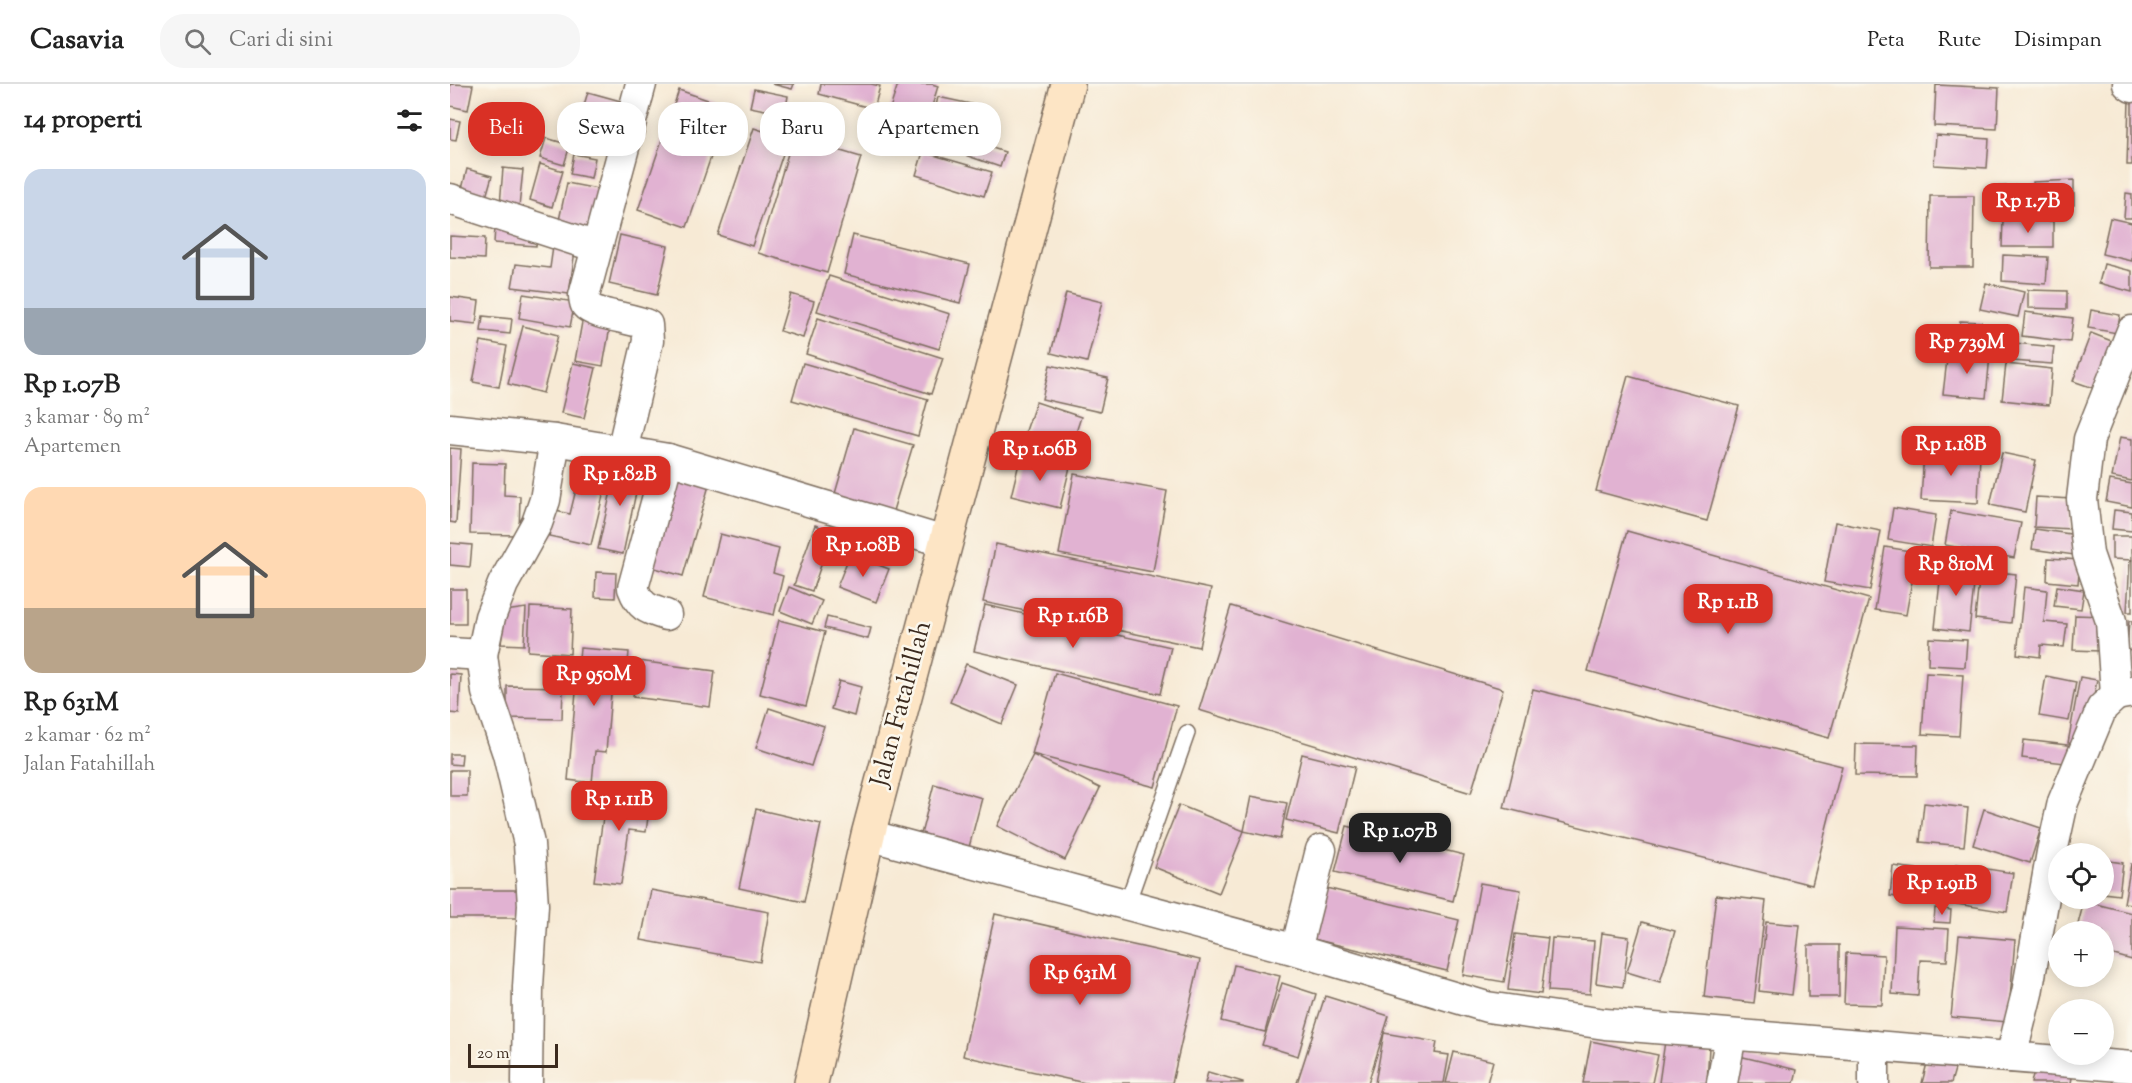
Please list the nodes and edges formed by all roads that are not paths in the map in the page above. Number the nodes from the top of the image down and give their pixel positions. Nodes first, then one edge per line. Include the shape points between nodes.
1 (641, 84) edge
2 (1068, 84) edge
3 (2128, 84) edge
4 (2132, 87) edge
5 (450, 199) edge
6 (597, 247) junction
7 (2132, 331) edge
8 (450, 429) edge
9 (555, 440) junction
10 (622, 451) junction
11 (668, 459) junction
12 (945, 542) junction
13 (666, 615) dead end
14 (450, 653) edge
15 (482, 655) junction
16 (2124, 694) edge
17 (1187, 733) dead end
18 (868, 835) junction
19 (1321, 850) dead end
20 (1127, 904) junction
21 (1296, 950) junction
22 (1731, 1035) junction
23 (1874, 1046) junction
24 (2011, 1057) junction
25 (2132, 1067) edge
26 (527, 1083) edge
27 (811, 1083) edge
28 (1722, 1083) edge
29 (1874, 1083) edge

1 - 6 street
2 - 12 street, Jalan Fatahillah
3 - 4 street
5 - 6 street
6 - 10 street via 584,296 586,304 593,310 647,325 648,341
7 - 16 street via 2089,439 2082,499 2088,554 2111,621
8 - 9 street
9 - 10 street
9 - 15 street via 537,523 503,584 490,617
10 - 11 street
11 - 12 street
11 - 13 street via 633,588 638,602
12 - 18 street, Jalan Fatahillah
14 - 15 street
15 - 26 street via 487,692 508,754 529,844 533,905
16 - 24 street via 2102,708 2063,802
17 - 20 lane
18 - 20 street
18 - 27 street, Jalan Fatahillah
19 - 21 street
20 - 21 street
21 - 22 street via 1487,1007 1605,1024
22 - 23 street
22 - 28 street
23 - 24 street
23 - 29 street
24 - 25 street

